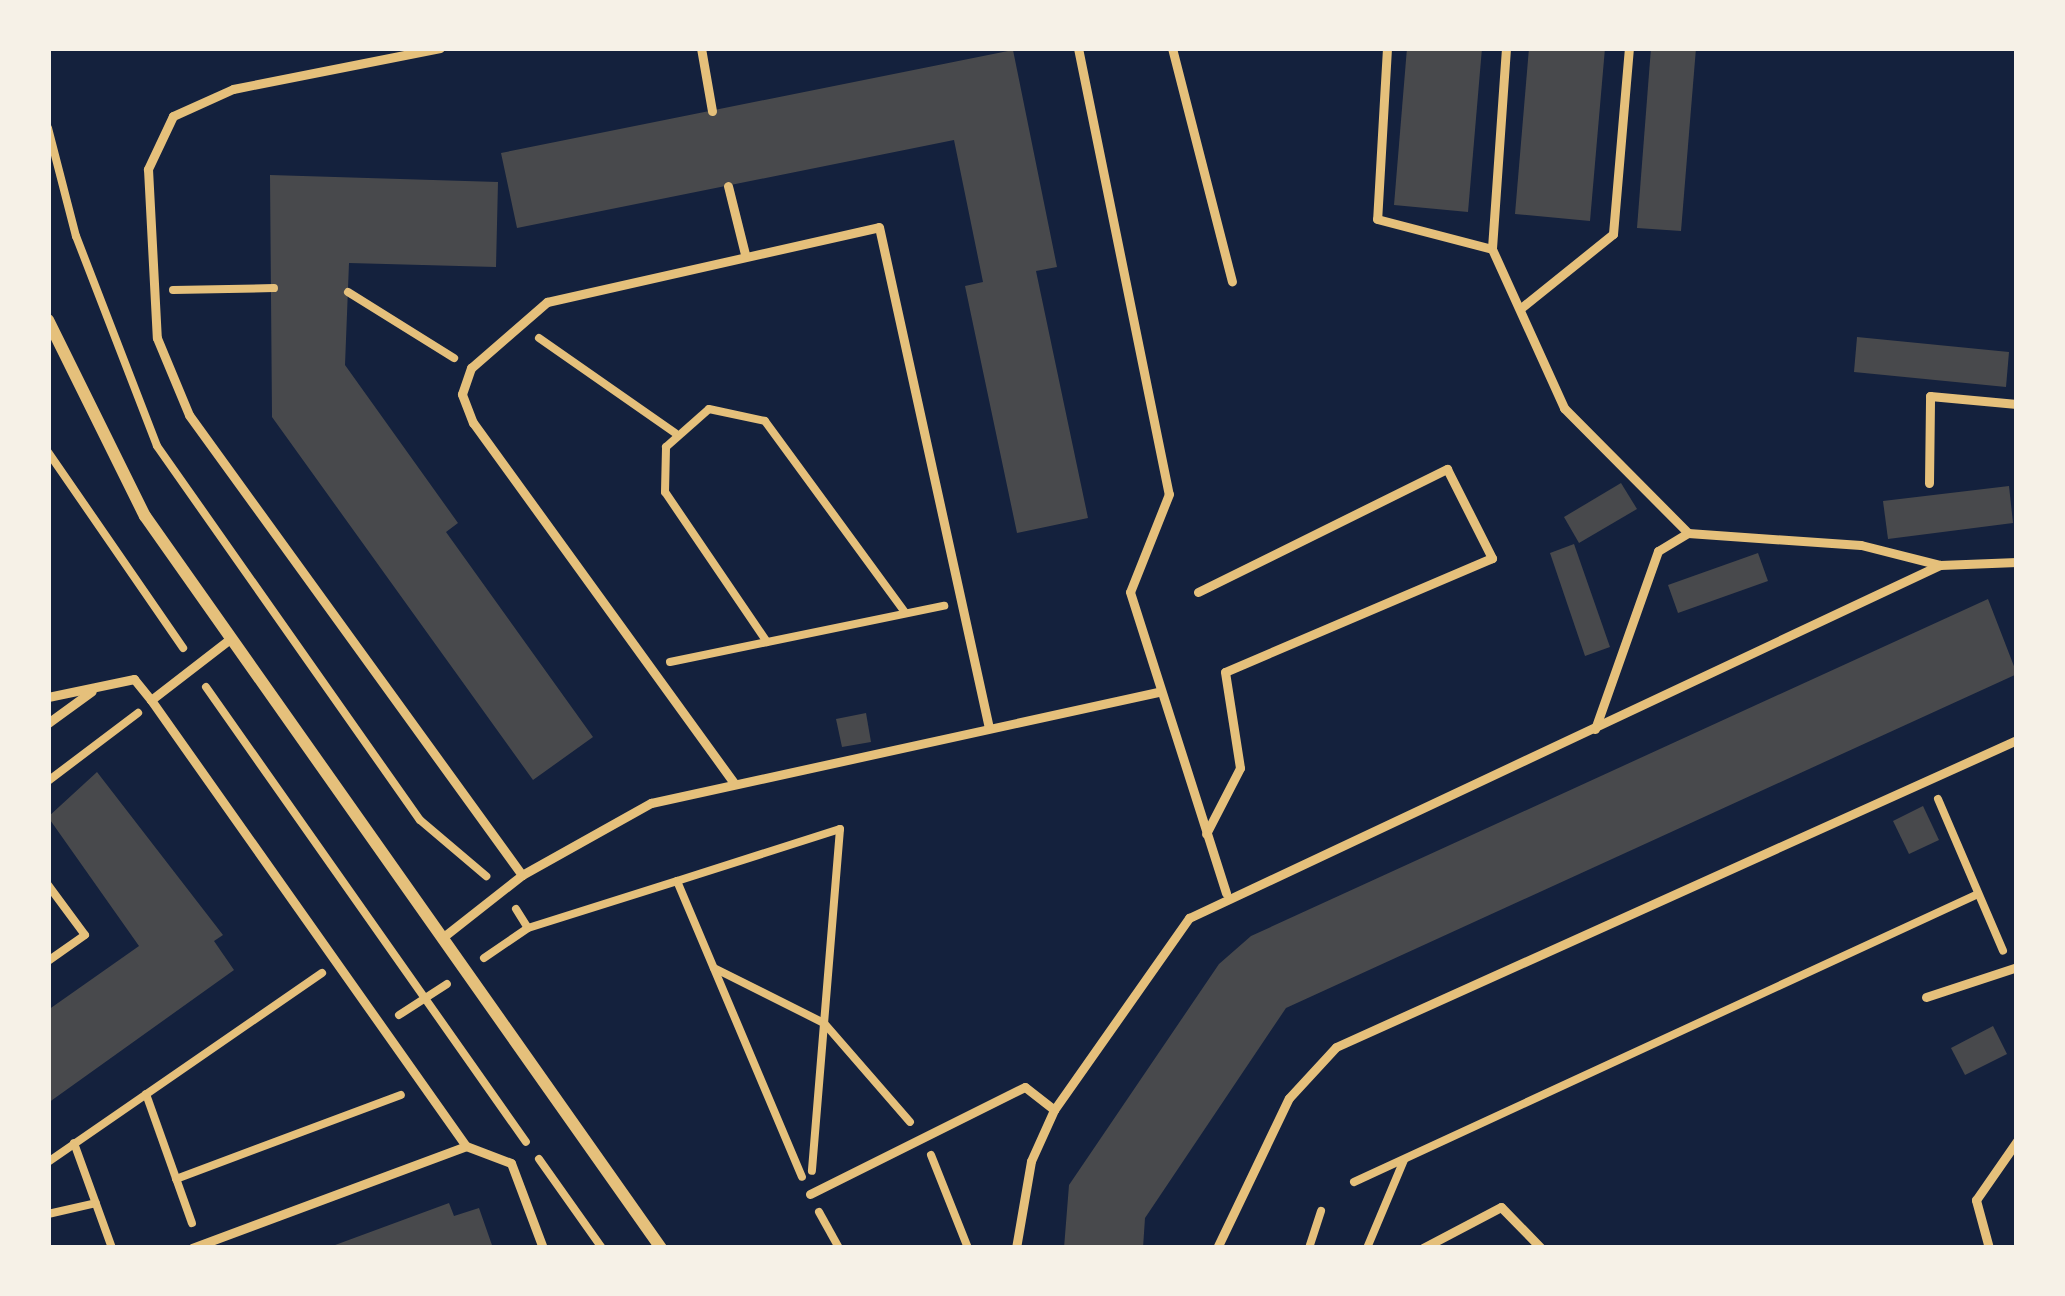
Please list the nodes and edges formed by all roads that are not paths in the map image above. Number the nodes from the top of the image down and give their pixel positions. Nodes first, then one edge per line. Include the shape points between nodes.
1 (440, 48) edge
2 (701, 48) edge
3 (1078, 48) edge
4 (1172, 48) edge
5 (1387, 48) edge
6 (1506, 48) edge
7 (1629, 48) edge
8 (712, 111) dead end
9 (728, 185) dead end
10 (1492, 249) junction
11 (746, 254) junction
12 (1232, 281) dead end
13 (1521, 308) junction
14 (48, 320) edge
15 (51, 342) edge
16 (2017, 404) edge
17 (1929, 483) dead end
18 (1688, 533) junction
19 (2017, 562) edge
20 (1940, 565) junction
21 (1198, 592) dead end
22 (230, 639) junction
23 (96, 688) junction
24 (1158, 692) junction
25 (48, 697) edge
26 (151, 700) junction
27 (48, 723) edge
28 (989, 728) junction
29 (1595, 729) junction
30 (2017, 740) edge
31 (734, 783) junction
32 (1206, 834) junction
33 (522, 875) junction
34 (1226, 893) junction
35 (442, 938) junction
36 (2014, 968) edge
37 (1926, 997) dead end
38 (1054, 1110) junction
39 (2017, 1141) edge
40 (466, 1146) junction
41 (810, 1194) road end
42 (195, 1244) edge
43 (543, 1248) edge
44 (661, 1248) edge
45 (1016, 1248) edge
46 (1217, 1248) edge
47 (1423, 1248) edge
48 (1540, 1248) edge
49 (1989, 1248) edge

1 - 33 lane via 233,89 173,116 148,169 155,291 162,355 188,415
2 - 8 lane
3 - 24 lane via 1169,494 1130,592
4 - 12 lane
5 - 10 lane via 1377,219
6 - 10 lane
7 - 13 lane via 1613,234
9 - 11 lane
10 - 13 lane
11 - 28 lane via 879,227
11 - 31 lane via 548,302 470,368 462,394 472,423
13 - 18 lane via 1564,409
14 - 15 street
15 - 22 street via 145,516
16 - 17 lane via 1930,396
18 - 20 lane via 1838,542
18 - 29 lane via 1658,551
19 - 20 lane
20 - 29 lane
21 - 32 lane via 1447,469 1492,559 1225,672 1240,768
22 - 26 lane
22 - 35 street
23 - 25 lane
23 - 26 lane via 134,679
23 - 27 lane
24 - 28 lane
24 - 32 lane
26 - 40 lane
28 - 31 lane
29 - 34 lane
30 - 46 lane via 1336,1046 1255,1156
31 - 33 lane via 651,803
32 - 34 lane
33 - 35 lane
34 - 38 lane via 1189,918
35 - 44 street
36 - 37 lane
38 - 41 lane via 1025,1087
38 - 45 lane via 1030,1161
39 - 49 lane via 1976,1200
40 - 42 lane
40 - 43 lane via 511,1163
47 - 48 lane via 1501,1208

